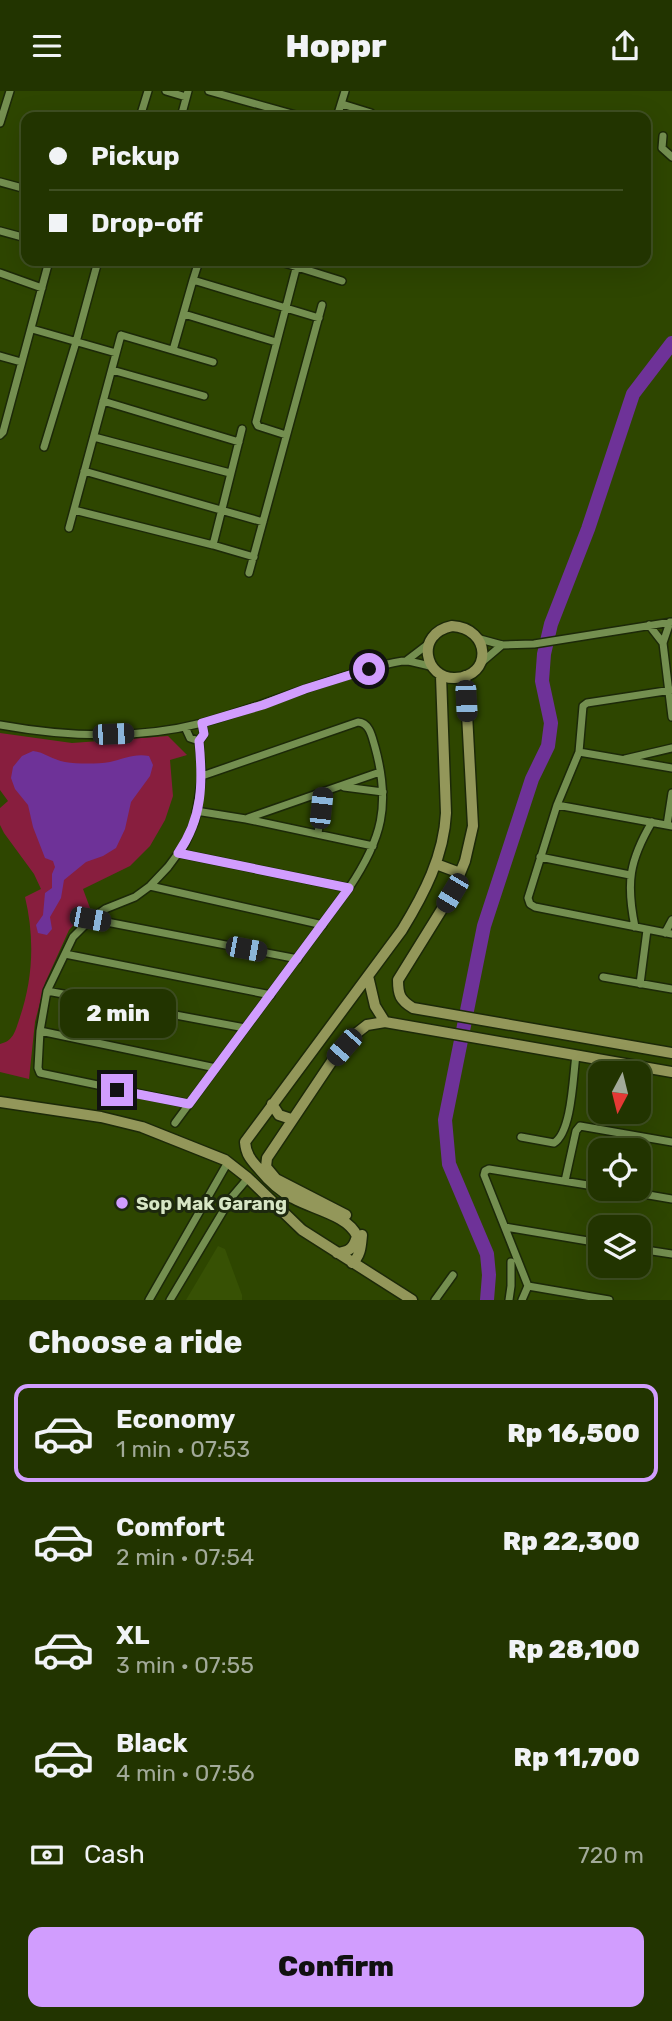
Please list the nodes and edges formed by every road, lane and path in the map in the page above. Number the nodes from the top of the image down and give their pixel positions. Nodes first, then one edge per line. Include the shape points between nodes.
1 (10, 91) edge
2 (148, 91) edge
3 (166, 91) edge
4 (209, 91) edge
5 (343, 92) edge
6 (187, 94) edge
7 (342, 104) junction
8 (142, 112) edge
9 (182, 112) edge
10 (285, 112) edge
11 (339, 112) edge
12 (368, 112) edge
13 (0, 123) edge
14 (663, 136) dead end
15 (672, 157) edge
16 (0, 182) edge
17 (21, 188) edge
18 (0, 231) edge
19 (21, 237) edge
20 (48, 266) edge
21 (97, 266) edge
22 (197, 266) edge
23 (296, 266) edge
24 (304, 266) edge
25 (1, 273) edge
26 (193, 280) junction
27 (341, 281) dead end
28 (0, 282) edge
29 (42, 288) junction
30 (322, 305) dead end
31 (284, 308) junction
32 (184, 314) junction
33 (319, 318) junction
34 (32, 329) junction
35 (76, 342) junction
36 (276, 342) junction
37 (173, 350) junction
38 (116, 353) junction
39 (0, 356) edge
40 (21, 362) junction
41 (213, 362) dead end
42 (112, 370) junction
43 (204, 396) dead end
44 (103, 401) junction
45 (242, 429) dead end
46 (0, 435) edge
47 (286, 435) junction
48 (94, 437) junction
49 (239, 442) junction
50 (44, 447) dead end
51 (84, 471) junction
52 (230, 473) junction
53 (220, 509) junction
54 (74, 510) junction
55 (263, 522) junction
56 (69, 528) dead end
57 (213, 545) junction
58 (254, 557) junction
59 (249, 573) dead end
60 (671, 622) edge
61 (649, 625) junction
62 (480, 639) junction
63 (663, 643) junction
64 (427, 645) junction
65 (502, 645) junction
66 (406, 661) junction
67 (482, 662) junction
68 (433, 667) junction
69 (441, 676) junction
70 (465, 676) junction
71 (671, 690) edge
72 (672, 717) edge
73 (202, 723) junction
74 (0, 725) edge
75 (185, 727) junction
76 (199, 741) junction
77 (672, 748) edge
78 (579, 752) junction
79 (622, 759) junction
80 (672, 768) edge
81 (380, 772) junction
82 (202, 776) junction
83 (340, 786) junction
84 (323, 792) junction
85 (383, 792) junction
86 (672, 793) edge
87 (557, 804) junction
88 (196, 811) junction
89 (246, 818) junction
90 (652, 822) junction
91 (670, 825) edge
92 (318, 834) junction
93 (373, 846) junction
94 (178, 853) junction
95 (540, 857) junction
96 (436, 863) junction
97 (460, 873) junction
98 (630, 875) junction
99 (150, 886) junction
100 (349, 888) junction
101 (90, 919) junction
102 (672, 919) edge
103 (323, 925) junction
104 (635, 927) junction
105 (647, 930) junction
106 (668, 933) edge
107 (65, 954) junction
108 (298, 959) junction
109 (368, 976) junction
110 (603, 977) dead end
111 (640, 983) junction
112 (672, 989) edge
113 (47, 991) junction
114 (271, 995) junction
115 (385, 1022) junction
116 (244, 1028) junction
117 (40, 1031) junction
118 (672, 1053) edge
119 (576, 1055) junction
120 (216, 1068) junction
121 (672, 1072) edge
122 (0, 1102) edge
123 (189, 1104) junction
124 (272, 1104) junction
125 (291, 1119) junction
126 (175, 1123) dead end
127 (521, 1137) dead end
128 (672, 1142) edge
129 (228, 1162) junction
130 (248, 1178) junction
131 (565, 1181) junction
132 (588, 1185) edge
133 (651, 1195) edge
134 (672, 1199) edge
135 (505, 1227) junction
136 (588, 1241) edge
137 (651, 1251) edge
138 (337, 1253) junction
139 (672, 1254) edge
140 (511, 1262) dead end
141 (352, 1263) junction
142 (453, 1275) dead end
143 (528, 1286) junction
144 (149, 1300) edge
145 (170, 1300) edge
146 (412, 1300) edge
147 (435, 1300) edge
148 (509, 1300) edge
149 (522, 1300) edge
150 (609, 1300) edge

1 - 13 street
2 - 8 street
3 - 6 street
4 - 10 street
5 - 7 street
6 - 9 street
7 - 11 street
7 - 12 street
14 - 15 street via 662,148
16 - 17 street
18 - 19 street
20 - 29 street
21 - 35 street
22 - 26 street
23 - 31 street
24 - 27 street
25 - 28 street
25 - 29 street
26 - 31 street
26 - 32 street
29 - 34 street
30 - 33 street
31 - 33 street
31 - 36 street
32 - 36 street
32 - 37 street
33 - 47 street
34 - 35 street
34 - 40 street
35 - 38 street
35 - 50 street
36 - 47 street via 256,422
37 - 38 street via 121,335
37 - 41 street
38 - 42 street
39 - 40 street
40 - 46 street
42 - 43 street
42 - 44 street
44 - 48 street
44 - 49 street
45 - 49 street
47 - 55 street
48 - 51 street
48 - 52 street
49 - 52 street
51 - 53 street
51 - 54 street
52 - 53 street
53 - 55 street
53 - 57 street
54 - 56 street
54 - 57 street
55 - 58 street
57 - 58 street
58 - 59 street
60 - 61 street
60 - 63 street
61 - 63 street
61 - 65 street
62 - 64 street via 452,626 435,633
62 - 65 street
62 - 67 street
63 - 71 street
64 - 66 street
64 - 68 street
65 - 67 street
66 - 68 street
66 - 73 street via 351,674
67 - 70 street
68 - 69 street
69 - 70 street
69 - 96 street via 446,813
70 - 97 street via 473,826
71 - 72 street
71 - 78 street via 587,703
73 - 75 street
73 - 76 street via 204,734
74 - 75 street via 92,735
75 - 76 street via 190,738
76 - 82 street
77 - 79 street
78 - 79 street
78 - 87 street
79 - 80 street
81 - 82 street via 367,725 358,722
81 - 83 street
81 - 85 street
82 - 88 street
83 - 84 street
83 - 85 street
84 - 89 street
84 - 92 street
85 - 93 street
86 - 91 street
87 - 90 street
87 - 95 street
88 - 89 street
88 - 94 street
89 - 92 street
90 - 91 street
90 - 98 street via 638,845
92 - 93 street
93 - 100 street
94 - 99 street
94 - 100 street
95 - 98 street
95 - 104 street via 530,904
96 - 97 street
96 - 109 street via 402,930
97 - 118 street via 398,980 401,1001 413,1008
98 - 104 street
99 - 101 street
99 - 103 street
100 - 103 street
101 - 107 street
101 - 108 street
102 - 106 street
103 - 108 street
104 - 105 street
105 - 106 street
105 - 111 street
107 - 113 street
107 - 114 street
108 - 114 street
109 - 115 street via 375,1006
109 - 124 street
110 - 111 street
111 - 112 street
113 - 116 street
113 - 117 street
114 - 116 street
115 - 119 street
115 - 125 street via 367,1025 353,1036
116 - 120 street
117 - 120 street
117 - 123 street via 40,1073
119 - 121 street
119 - 127 street via 563,1134 554,1143
120 - 123 street
122 - 129 street via 142,1127
123 - 126 street
124 - 125 street via 279,1115
124 - 138 street via 248,1136 246,1154 278,1188 354,1228 353,1247
125 - 141 street via 266,1167 276,1179 344,1214 359,1228 362,1244
128 - 131 street via 580,1126
129 - 130 street
129 - 144 street
130 - 138 street via 302,1230
130 - 145 street via 231,1198
131 - 132 street
131 - 135 street via 485,1171
133 - 134 street
135 - 136 street
135 - 143 street
137 - 139 street
138 - 141 street
140 - 148 street
141 - 146 street
142 - 147 street
143 - 149 street
143 - 150 street

